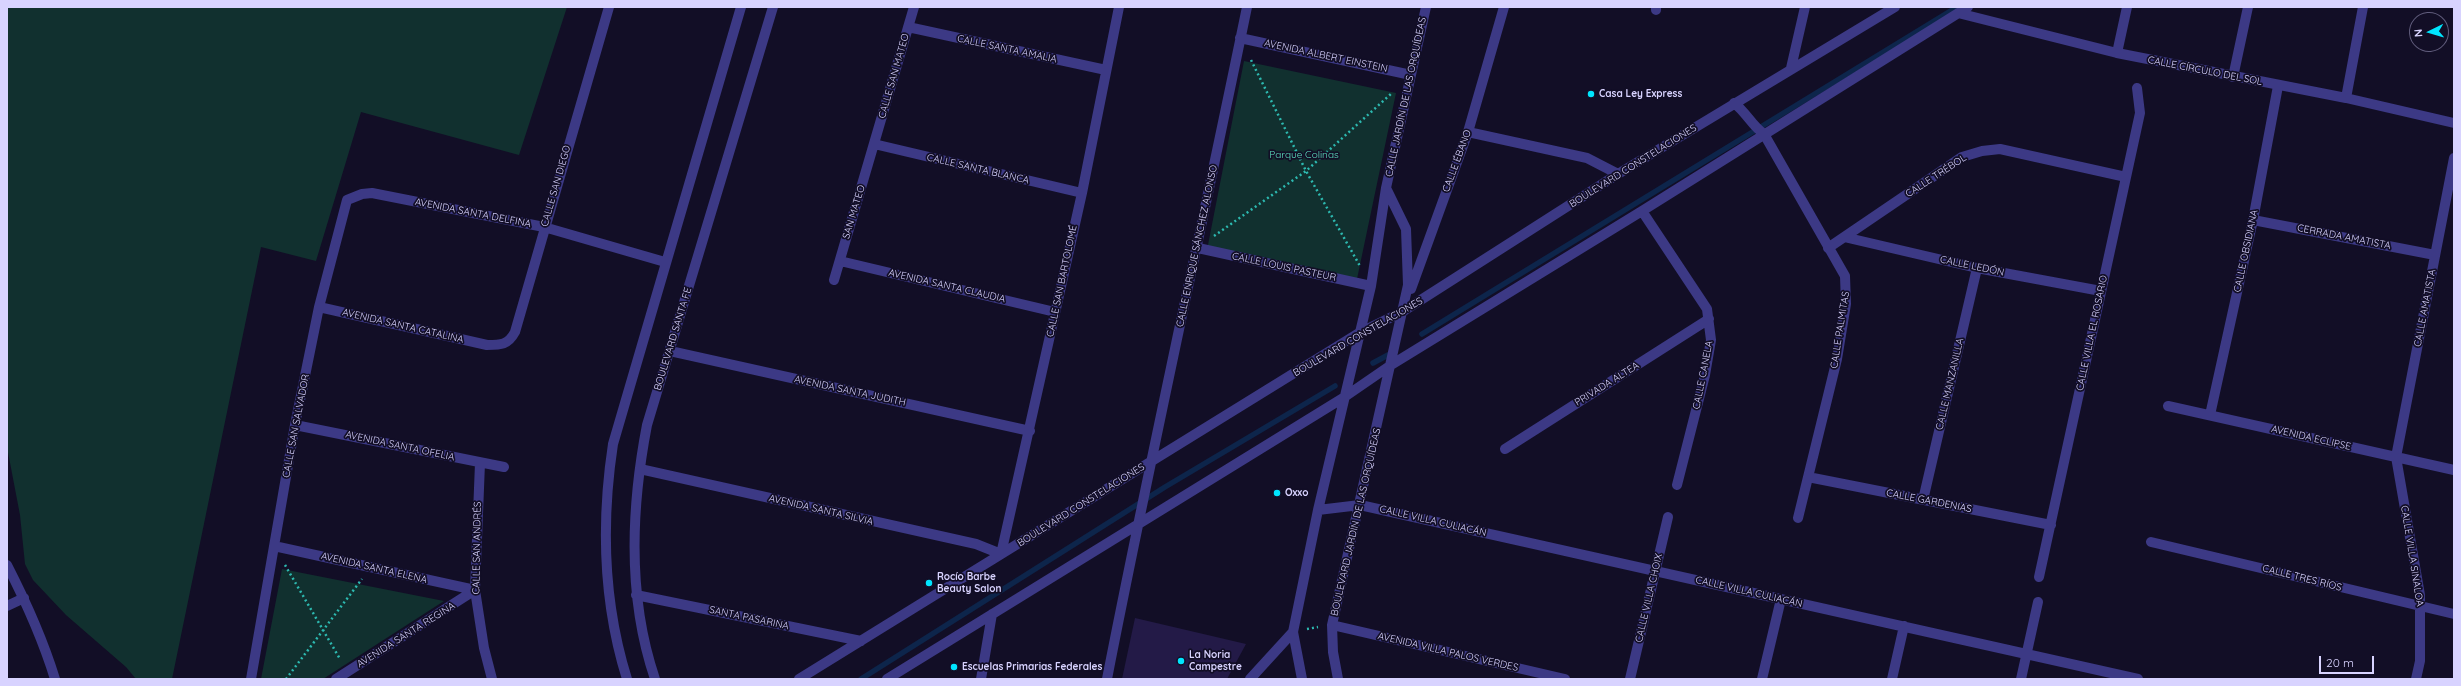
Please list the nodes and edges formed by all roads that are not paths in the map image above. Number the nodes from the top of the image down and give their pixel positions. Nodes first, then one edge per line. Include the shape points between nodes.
1 (609, 7) edge
2 (741, 7) edge
3 (773, 7) edge
4 (914, 7) edge
5 (1119, 7) edge
6 (1247, 7) edge
7 (1426, 7) edge
8 (1504, 7) edge
9 (1805, 7) edge
10 (1895, 7) edge
11 (1968, 7) edge
12 (2127, 7) edge
13 (2248, 7) edge
14 (2363, 7) edge
15 (1958, 13) junction
16 (908, 27) junction
17 (1240, 38) junction
18 (2117, 53) junction
19 (1791, 68) junction
20 (1106, 70) junction
21 (1411, 75) junction
22 (2233, 77) junction
23 (2278, 86) junction
24 (2137, 88) dead end
25 (2346, 98) junction
26 (1734, 103) junction
27 (2454, 123) edge
28 (1468, 132) junction
29 (1761, 132) junction
30 (874, 144) junction
31 (2454, 158) edge
32 (1618, 174) junction
33 (2126, 177) junction
34 (1386, 188) junction
35 (372, 193) joint
36 (1082, 193) junction
37 (1642, 211) junction
38 (2253, 220) junction
39 (544, 227) junction
40 (1844, 237) junction
41 (1198, 248) junction
42 (1828, 248) junction
43 (2435, 255) junction
44 (840, 261) junction
45 (665, 262) junction
46 (1977, 268) junction
47 (834, 280) dead end
48 (1371, 286) junction
49 (2101, 291) junction
50 (319, 307) junction
51 (1055, 312) junction
52 (1402, 312) junction
53 (1709, 319) junction
54 (1360, 333) junction
55 (487, 345) joint
56 (670, 351) junction
57 (1391, 365) junction
58 (1343, 398) junction
59 (2168, 406) dead end
60 (2210, 415) junction
61 (295, 425) junction
62 (1030, 431) junction
63 (1505, 449) dead end
64 (2396, 457) junction
65 (480, 463) junction
66 (1150, 463) junction
67 (504, 468) dead end
68 (640, 469) junction
69 (2454, 470) edge
70 (1808, 477) junction
71 (1677, 485) dead end
72 (1923, 500) junction
73 (1360, 505) junction
74 (1318, 510) junction
75 (1668, 517) dead end
76 (1798, 518) dead end
77 (2051, 525) junction
78 (1137, 526) junction
79 (2151, 542) dead end
80 (274, 546) junction
81 (1001, 554) junction
82 (7, 565) edge
83 (1656, 571) junction
84 (2040, 577) dead end
85 (475, 590) junction
86 (636, 595) junction
87 (24, 598) junction
88 (1781, 599) junction
89 (2038, 602) dead end
90 (7, 606) edge
91 (2421, 607) junction
92 (992, 614) junction
93 (2454, 614) edge
94 (1332, 625) junction
95 (1904, 626) junction
96 (1293, 632) junction
97 (861, 641) junction
98 (2026, 654) junction
99 (55, 679) edge
100 (250, 679) edge
101 (336, 679) edge
102 (492, 679) edge
103 (627, 679) edge
104 (655, 679) edge
105 (799, 679) edge
106 (887, 679) edge
107 (981, 679) edge
108 (1107, 679) edge
109 (1250, 679) edge
110 (1302, 679) edge
111 (1338, 679) edge
112 (1565, 679) edge
113 (1630, 679) edge
114 (1762, 679) edge
115 (1892, 679) edge
116 (2021, 679) edge
117 (2138, 679) edge
118 (2416, 679) edge

1 - 39 street, CALLE SAN DIEGO
2 - 45 street
3 - 56 street, BOULEVARD SANTA FE
4 - 16 street, CALLE SAN MATEO
5 - 20 street, CALLE SAN BARTOLOMÉ
6 - 17 street, CALLE ENRIQUE SÁNCHEZ ALONSO
7 - 21 street, CALLE JARDÍN DE LAS ORQUÍDEAS
8 - 28 street, CALLE ÉBANO
9 - 19 street
10 - 19 street, BOULEVARD CONSTELACIONES
11 - 15 street
12 - 18 street
13 - 22 street
14 - 25 street
15 - 18 street, CALLE CÍRCULO DEL SOL
15 - 29 street
16 - 20 street, CALLE SANTA AMALIA
16 - 30 street, CALLE SAN MATEO
17 - 21 street, AVENIDA ALBERT EINSTEIN
17 - 41 street, CALLE ENRIQUE SÁNCHEZ ALONSO
18 - 22 street, CALLE CÍRCULO DEL SOL
19 - 26 street, BOULEVARD CONSTELACIONES
20 - 36 street, CALLE SAN BARTOLOMÉ
21 - 34 street, CALLE JARDÍN DE LAS ORQUÍDEAS
22 - 23 street, CALLE CÍRCULO DEL SOL
23 - 25 street, CALLE CÍRCULO DEL SOL
23 - 38 street, CALLE OBSIDIANA
24 - 33 street, CALLE VILLA EL ROSARIO via 2140,113
25 - 27 street, CALLE CÍRCULO DEL SOL
26 - 29 street, CALLE PALMITAS
26 - 32 street, BOULEVARD CONSTELACIONES
28 - 32 street via 1587,158
28 - 52 street, CALLE ÉBANO
29 - 37 street
29 - 42 street, CALLE PALMITAS
30 - 36 street, CALLE SANTA BLANCA
30 - 44 street, SAN MATEO
31 - 43 street, CALLE AMATISTA
32 - 52 street, BOULEVARD CONSTELACIONES
33 - 40 street, CALLE TRÉBOL via 2000,149 1982,151 1962,157
33 - 49 street, CALLE VILLA EL ROSARIO
34 - 48 street, CALLE JARDÍN DE LAS ORQUÍDEAS
34 - 52 street, CALLE JARDÍN DE LAS ORQUÍDEAS via 1406,229 1408,285
35 - 39 street, AVENIDA SANTA DELFINA
35 - 50 street, CALLE SAN SALVADOR via 354,196 344,204
36 - 51 street, CALLE SAN BARTOLOMÉ
37 - 53 street, CALLE CANELA via 1707,309
37 - 57 street
38 - 43 street, CERRADA AMATISTA
38 - 60 street, CALLE OBSIDIANA
39 - 45 street, AVENIDA SANTA DELFINA
39 - 55 street, CALLE SAN DIEGO via 515,332 505,344
40 - 42 street, CALLE TRÉBOL
40 - 46 street, CALLE LEDÓN
41 - 48 street, CALLE LOUIS PASTEUR
41 - 66 street, CALLE ENRIQUE SÁNCHEZ ALONSO
42 - 70 street, CALLE PALMITAS via 1845,276 1846,304 1836,359
43 - 64 street, CALLE AMATISTA
44 - 47 street, SAN MATEO
44 - 51 street, AVENIDA SANTA CLAUDIA
45 - 103 street via 613,444 609,468 606,548 608,592 614,629
46 - 49 street, CALLE LEDÓN
46 - 72 street, CALLE MANZANILLA
48 - 54 street, CALLE JARDÍN DE LAS ORQUÍDEAS
49 - 77 street, CALLE VILLA EL ROSARIO
50 - 55 street, AVENIDA SANTA CATALINA
50 - 61 street, CALLE SAN SALVADOR
51 - 62 street, CALLE SAN BARTOLOMÉ
52 - 54 street, BOULEVARD CONSTELACIONES
52 - 57 street, BOULEVARD JARDÍN DE LAS ORQUÍDEAS
53 - 63 street, PRIVADA ALTEA
53 - 71 street, CALLE CANELA via 1711,340 1705,374
54 - 58 street, CALLE JARDÍN DE LAS ORQUÍDEAS
54 - 66 street, BOULEVARD CONSTELACIONES
56 - 62 street, AVENIDA SANTA JUDITH
56 - 68 street, BOULEVARD SANTA FE via 647,425
57 - 58 street
57 - 73 street, BOULEVARD JARDÍN DE LAS ORQUÍDEAS
58 - 74 street
58 - 78 street
59 - 60 street, AVENIDA ECLIPSE
60 - 64 street, AVENIDA ECLIPSE
61 - 65 street, AVENIDA SANTA OFELIA
61 - 80 street, CALLE SAN SALVADOR
62 - 81 street, CALLE SAN BARTOLOMÉ
64 - 69 street, AVENIDA ECLIPSE
64 - 91 street, CALLE VILLA SINALOA
65 - 67 street, AVENIDA SANTA OFELIA
65 - 85 street, CALLE SAN ANDRÉS
66 - 78 street, CALLE ENRIQUE SÁNCHEZ ALONSO
66 - 81 street, BOULEVARD CONSTELACIONES
68 - 81 street, AVENIDA SANTA SILVIA via 976,544
68 - 86 street, BOULEVARD SANTA FE via 634,550
70 - 72 street, CALLE GARDENIAS
70 - 76 street, CALLE PALMITAS
72 - 77 street, CALLE GARDENIAS
73 - 74 street, CALLE VILLA CULIACÁN
73 - 83 street, CALLE VILLA CULIACÁN
73 - 94 street, BOULEVARD JARDÍN DE LAS ORQUÍDEAS
74 - 96 street
75 - 83 street, CALLE VILLA CHOIX
77 - 84 street, CALLE VILLA EL ROSARIO
78 - 92 street
78 - 108 street
79 - 91 street, CALLE TRES RÍOS
80 - 85 street, AVENIDA SANTA ELENA
80 - 100 street, CALLE SAN SALVADOR
81 - 97 street, BOULEVARD CONSTELACIONES
82 - 87 street
83 - 88 street, CALLE VILLA CULIACÁN
83 - 113 street, CALLE VILLA CHOIX
85 - 101 street, AVENIDA SANTA REGINA
85 - 102 street, CALLE SAN ANDRÉS via 484,648
86 - 97 street, SANTA PASARINA
86 - 104 street, BOULEVARD SANTA FE via 645,645
87 - 90 street
87 - 99 street
88 - 95 street, CALLE VILLA CULIACÁN
88 - 114 street
89 - 98 street
91 - 93 street, CALLE TRES RÍOS
91 - 118 street, CALLE VILLA SINALOA via 2420,661
92 - 106 street
92 - 107 street
94 - 111 street, BOULEVARD JARDÍN DE LAS ORQUÍDEAS
94 - 112 street, AVENIDA VILLA PALOS VERDES
95 - 98 street, CALLE VILLA CULIACÁN
95 - 115 street
96 - 109 street
96 - 110 street
97 - 105 street, BOULEVARD CONSTELACIONES
98 - 116 street
98 - 117 street, CALLE VILLA CULIACÁN

